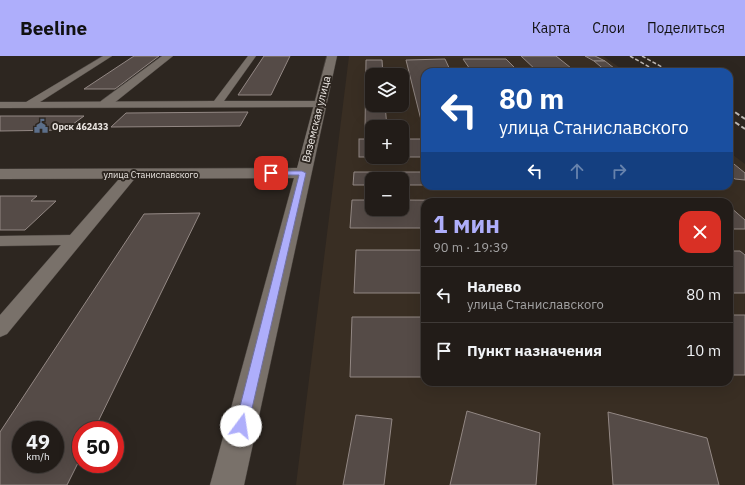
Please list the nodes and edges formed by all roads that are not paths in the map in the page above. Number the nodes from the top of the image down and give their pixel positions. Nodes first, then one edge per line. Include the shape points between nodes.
1 (108, 56) edge
2 (168, 56) edge
3 (252, 56) edge
4 (332, 56) edge
5 (105, 104) junction
6 (320, 104) junction
7 (0, 105) edge
8 (28, 105) junction
9 (216, 105) junction
10 (302, 173) junction
11 (0, 174) edge
12 (131, 174) junction
13 (75, 240) junction
14 (0, 241) edge
15 (0, 329) edge
16 (227, 485) edge

1 - 8 lane
2 - 5 main road
3 - 9 lane
4 - 6 main road, Вяземская улица
5 - 8 lane
5 - 9 lane
6 - 9 lane
6 - 10 main road, Вяземская улица
7 - 8 lane
10 - 12 main road, улица Станиславского
10 - 16 main road, Вяземская улица
11 - 12 main road, улица Станиславского
12 - 13 lane
13 - 14 lane
13 - 15 lane

